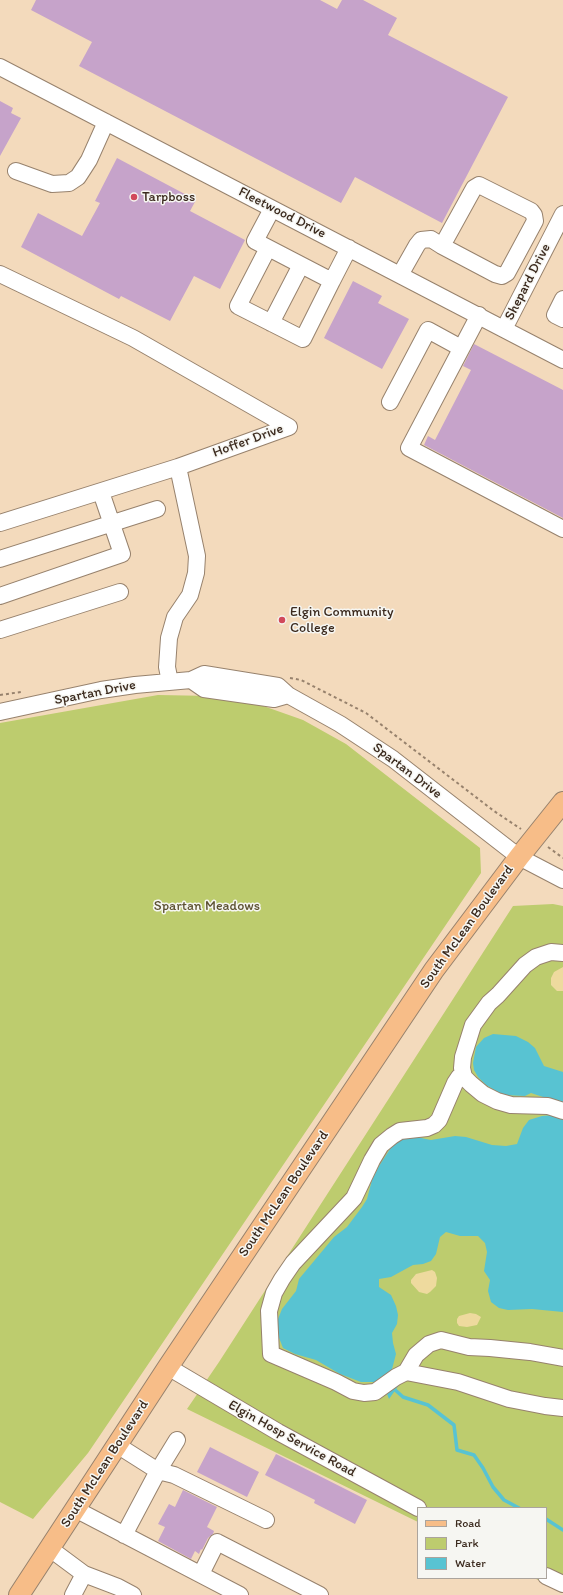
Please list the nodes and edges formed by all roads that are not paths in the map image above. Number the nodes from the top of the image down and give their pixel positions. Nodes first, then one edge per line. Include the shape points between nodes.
1 (0, 67) edge
2 (106, 122) junction
3 (16, 171) dead end
4 (272, 208) junction
5 (563, 214) edge
6 (557, 242) edge
7 (522, 245) junction
8 (442, 246) junction
9 (268, 248) junction
10 (349, 248) junction
11 (542, 256) junction
12 (301, 265) junction
13 (0, 274) edge
14 (400, 275) junction
15 (332, 281) junction
16 (563, 300) edge
17 (479, 315) junction
18 (563, 319) edge
19 (271, 323) junction
20 (504, 328) junction
21 (461, 348) junction
22 (563, 360) edge
23 (390, 402) dead end
24 (178, 467) junction
25 (101, 492) junction
26 (157, 509) dead end
27 (0, 524) edge
28 (112, 524) junction
29 (563, 529) edge
30 (0, 559) edge
31 (120, 592) dead end
32 (0, 596) edge
33 (0, 630) edge
34 (170, 682) junction
35 (0, 712) edge
36 (563, 802) edge
37 (519, 857) junction
38 (563, 880) edge
39 (563, 953) edge
40 (464, 1077) junction
41 (559, 1110) edge
42 (563, 1358) edge
43 (168, 1367) junction
44 (401, 1374) junction
45 (563, 1408) edge
46 (177, 1440) dead end
47 (117, 1445) junction
48 (158, 1471) junction
49 (417, 1507) edge
50 (74, 1509) junction
51 (266, 1520) dead end
52 (124, 1534) junction
53 (49, 1548) junction
54 (84, 1574) junction
55 (201, 1574) junction
56 (547, 1576) edge
57 (563, 1584) edge
58 (19, 1595) edge
59 (73, 1595) edge
60 (133, 1595) edge
61 (240, 1595) edge
62 (320, 1595) edge

1 - 2 street, Fleetwood Drive
2 - 3 street via 89,160 78,177 69,183 52,184
2 - 4 street, Fleetwood Drive
4 - 9 street via 255,241
4 - 10 street, Fleetwood Drive
5 - 6 street, Shepard Drive
6 - 11 street, Shepard Drive
7 - 8 street via 507,273 502,276
7 - 8 street via 535,221 534,215 531,211 479,185 474,188
7 - 11 street
8 - 14 street via 431,240 421,240
9 - 12 street
9 - 19 street via 238,306
10 - 14 street, Fleetwood Drive
10 - 15 street
11 - 20 street, Shepard Drive
12 - 15 street
12 - 19 street
13 - 24 street, Hoffer Drive via 133,338 289,427
14 - 17 street, Fleetwood Drive
15 - 19 street via 302,339
16 - 18 street via 555,315
17 - 20 street, Fleetwood Drive
17 - 21 street
20 - 22 street, Fleetwood Drive
21 - 23 street via 428,330
21 - 29 street via 409,448
24 - 25 street
24 - 34 street via 196,556 196,568 190,594 175,617 169,638 167,668
25 - 27 street
25 - 28 street
26 - 28 street
28 - 30 street
28 - 32 street via 122,554
31 - 33 street
34 - 35 street, Spartan Drive via 101,690
34 - 37 street, Spartan Drive via 192,680 204,674 278,686 288,695 340,724 394,759
36 - 37 main road, South McLean Boulevard
37 - 38 street, Spartan Drive
37 - 43 main road, South McLean Boulevard via 434,970
39 - 40 street via 551,952 525,964 489,1003 473,1025 468,1038 463,1057
40 - 41 street via 482,1094 497,1101 511,1105 540,1105
40 - 44 street via 459,1077 455,1083 434,1126 400,1131 381,1145 354,1198 293,1263 274,1293 269,1311 271,1354 353,1391 364,1393 375,1392
42 - 44 street via 469,1347 441,1340 429,1344 416,1355
43 - 47 main road, South McLean Boulevard
43 - 49 street, Elgin Hosp Service Road via 278,1432
44 - 45 street via 458,1382 509,1399
46 - 48 street
47 - 48 street
47 - 50 main road, South McLean Boulevard
48 - 51 street via 174,1475
48 - 52 street
50 - 52 street
50 - 53 main road, South McLean Boulevard
52 - 55 street
53 - 54 street
53 - 58 main road, South McLean Boulevard
54 - 59 street
54 - 60 street
55 - 61 street
55 - 62 street via 217,1542
56 - 57 street

